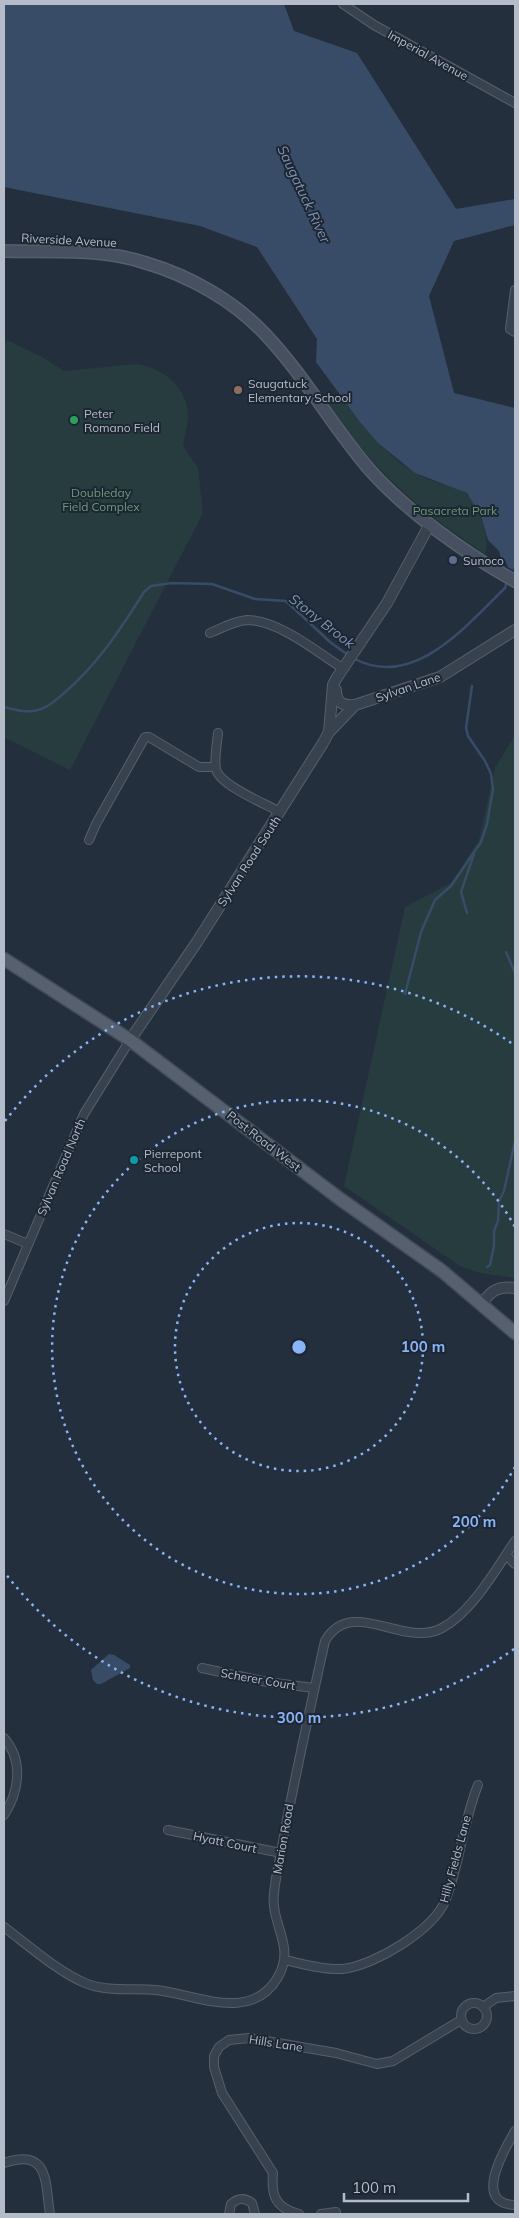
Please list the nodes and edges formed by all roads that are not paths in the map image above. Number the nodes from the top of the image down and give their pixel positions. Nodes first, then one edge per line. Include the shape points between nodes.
1 (343, 4) edge
2 (515, 103) edge
3 (4, 251) edge
4 (515, 290) edge
5 (515, 332) edge
6 (430, 524) junction
7 (511, 579) edge
8 (515, 630) edge
9 (210, 633) dead end
10 (343, 667) junction
11 (355, 706) junction
12 (329, 732) junction
13 (218, 733) dead end
14 (215, 767) junction
15 (280, 812) junction
16 (89, 840) dead end
17 (4, 959) edge
18 (130, 1040) junction
19 (4, 1234) edge
20 (28, 1244) junction
21 (515, 1288) edge
22 (4, 1301) edge
23 (482, 1303) junction
24 (515, 1333) edge
25 (515, 1541) edge
26 (506, 1555) junction
27 (515, 1564) edge
28 (202, 1668) dead end
29 (314, 1688) junction
30 (4, 1738) edge
31 (478, 1785) dead end
32 (4, 1815) edge
33 (168, 1830) dead end
34 (281, 1853) junction
35 (4, 1927) edge
36 (285, 1960) junction
37 (515, 1996) edge
38 (483, 2007) junction
39 (461, 2020) junction
40 (515, 2131) edge
41 (4, 2163) edge
42 (515, 2205) edge
43 (336, 2212) dead end
44 (50, 2214) edge
45 (229, 2214) edge
46 (255, 2214) edge
47 (298, 2214) edge
48 (321, 2214) edge

1 - 2 street, Imperial Avenue via 374,25
3 - 6 main road, Riverside Avenue via 119,256 162,268 218,296 264,333 369,468 400,500
4 - 5 street via 510,329
6 - 7 main road, Riverside Avenue
6 - 10 street, Sylvan Road South via 387,603
8 - 11 street, Sylvan Lane via 440,677
9 - 10 street via 246,620 264,623 286,632
10 - 11 street, Sylvan Road South via 336,689 337,699
10 - 12 street, Sylvan Road South via 333,686
11 - 12 street, Sylvan Lane
12 - 15 street, Sylvan Road South
13 - 14 street
14 - 15 street via 217,774 227,783
14 - 16 street via 199,767 145,737
15 - 18 street, Sylvan Road South
17 - 18 main road, Post Road West
18 - 20 street, Sylvan Road North via 86,1109
18 - 23 main road, Post Road West
19 - 20 street
20 - 22 street, Sylvan Road North
21 - 23 street via 492,1290
23 - 24 main road, Post Road West
25 - 26 street, Marion Road
26 - 27 street
26 - 29 street, Marion Road via 469,1605 440,1629 414,1632 352,1622 336,1626 325,1641
28 - 29 street, Scherer Court
29 - 34 street, Marion Road
30 - 32 street via 9,1744 18,1775 13,1799
31 - 36 street, Hilly Fields Lane via 446,1899 438,1915 425,1928 376,1957 350,1967 329,1968
33 - 34 street, Hyatt Court
34 - 36 street, Marion Road via 273,1900
35 - 36 street via 86,1984 165,1991 220,2004 238,2003 265,1992 277,1979
37 - 38 street, Hills Lane via 496,1998
38 - 39 street, Hills Lane via 476,2003 467,2005 461,2011
38 - 39 street via 487,2018 481,2028 469,2029
39 - 47 street, Hills Lane via 393,2061 377,2064 336,2053 249,2038 229,2040 219,2048 214,2056 214,2068 222,2093 273,2172 272,2188 278,2203
40 - 42 street via 502,2153 493,2185 498,2200
41 - 44 street via 22,2159 41,2167 46,2178
43 - 48 street
45 - 46 street via 231,2204 244,2198 252,2203

